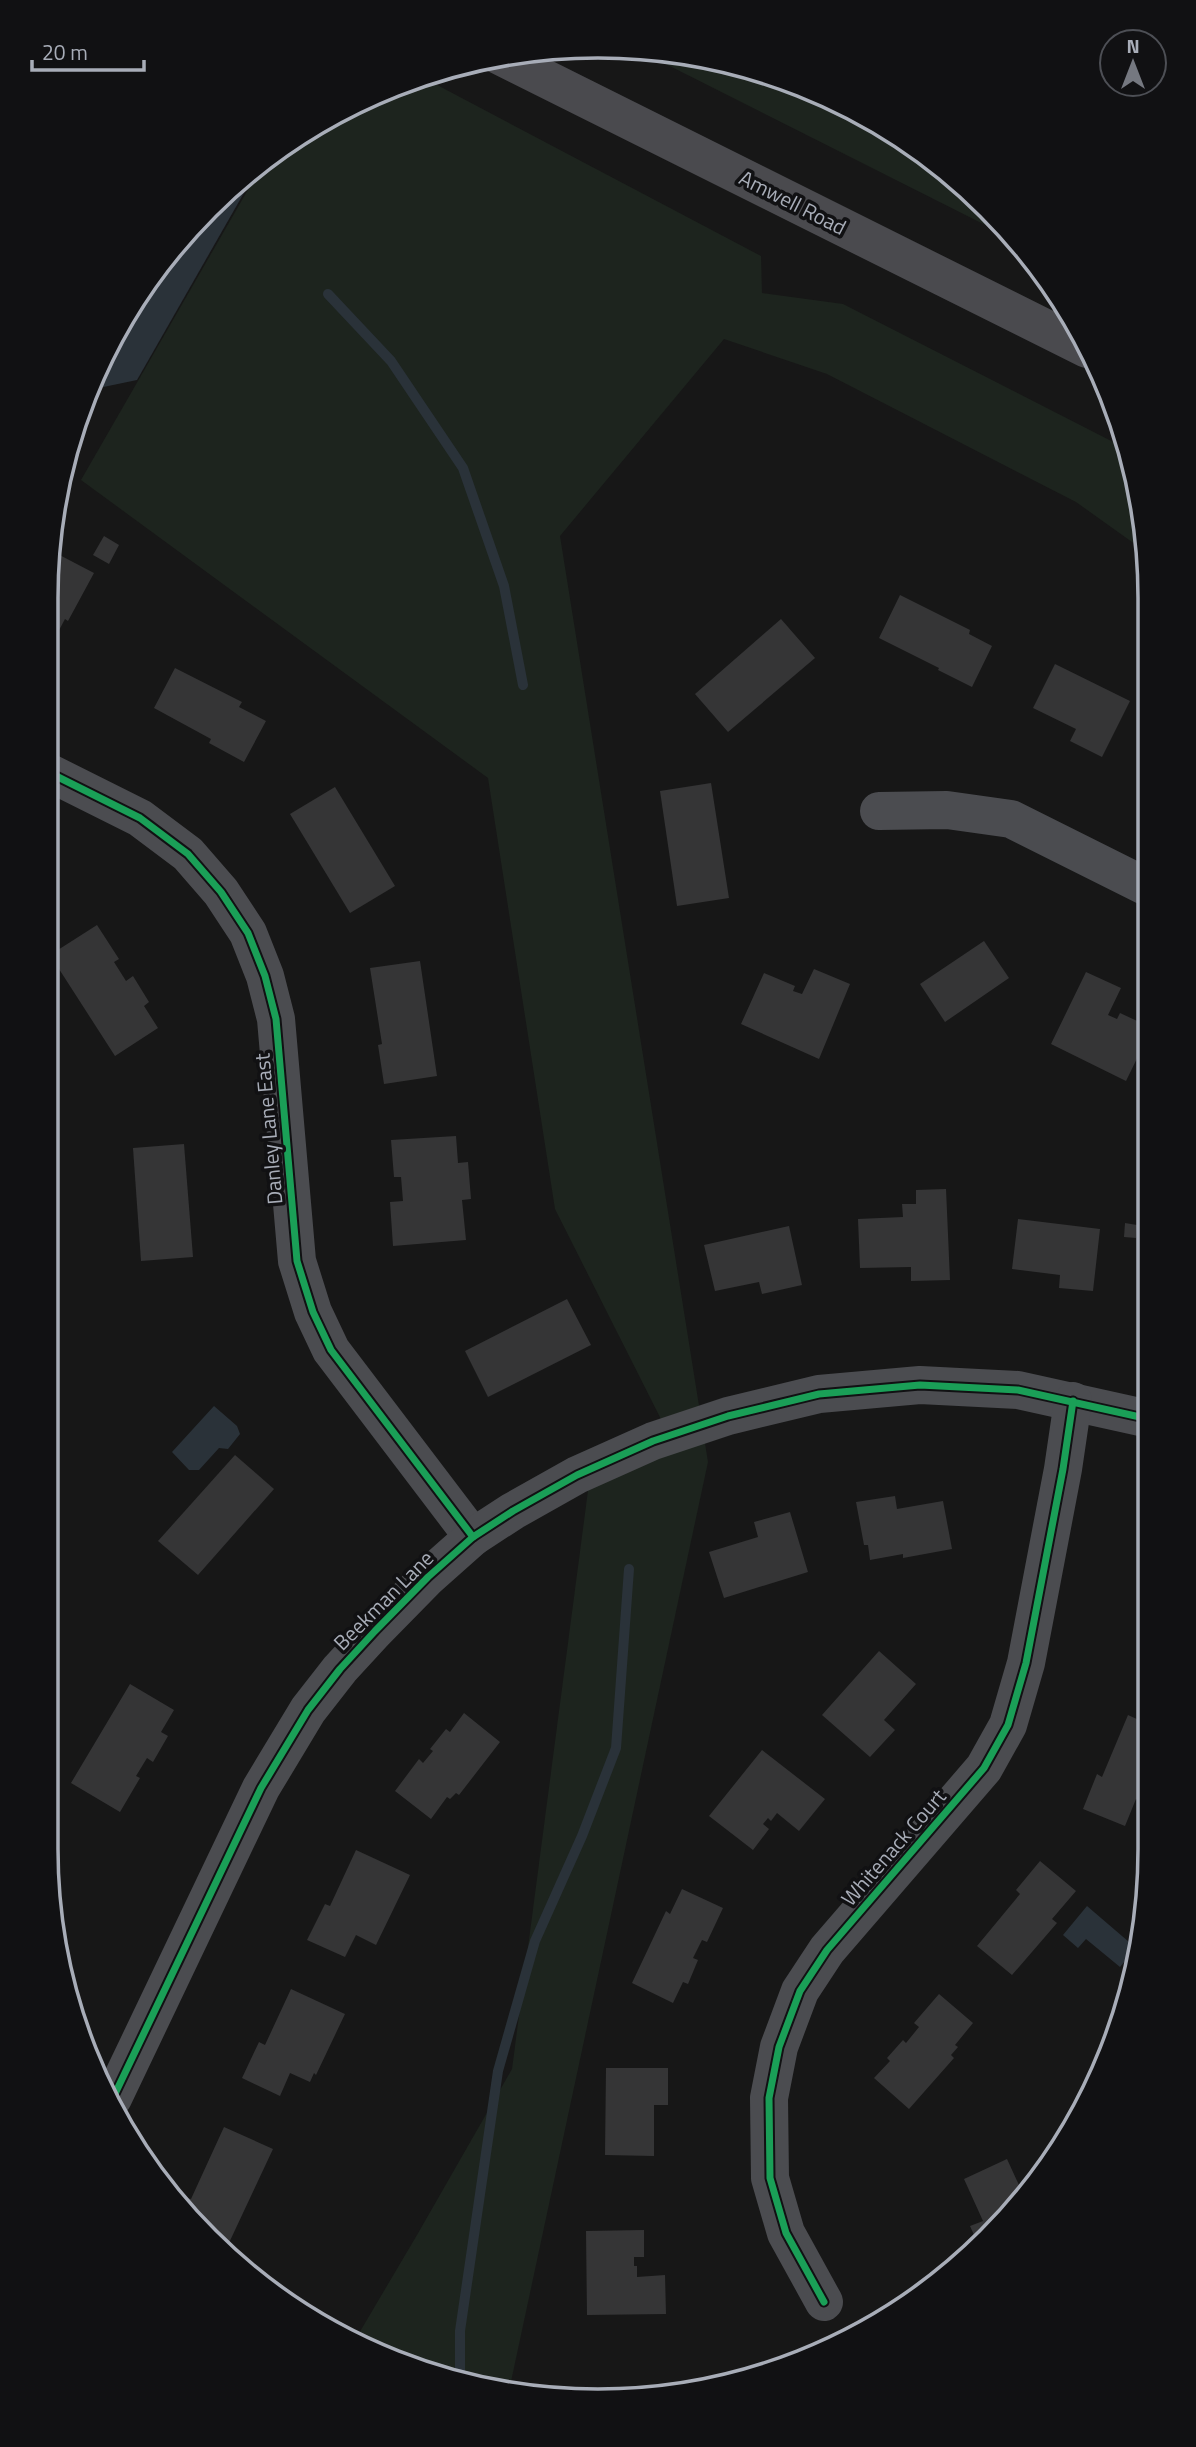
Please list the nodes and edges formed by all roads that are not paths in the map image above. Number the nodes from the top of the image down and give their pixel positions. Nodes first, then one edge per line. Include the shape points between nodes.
1 (516, 64) edge
2 (1074, 342) edge
3 (58, 777) edge
4 (880, 811) dead end
5 (1138, 882) edge
6 (1073, 1401) junction
7 (1138, 1416) edge
8 (473, 1537) junction
9 (116, 2093) edge
10 (824, 2302) dead end

1 - 2 main road, Amwell Road
3 - 8 street, Danley Lane East via 140,818 188,854 221,891 248,933 276,1019 298,1261 313,1312 331,1350
4 - 5 street via 947,810 1012,819
6 - 7 street, Beekman Lane
6 - 8 street, Beekman Lane via 1018,1390 920,1385 820,1394 728,1416 653,1441 577,1475
6 - 10 street, Whitenack Court via 1028,1650 1008,1725 984,1768 827,1950 800,1991 779,2047 769,2098 770,2178 786,2233
8 - 9 street, Beekman Lane via 375,1631 308,1710 249,1812

